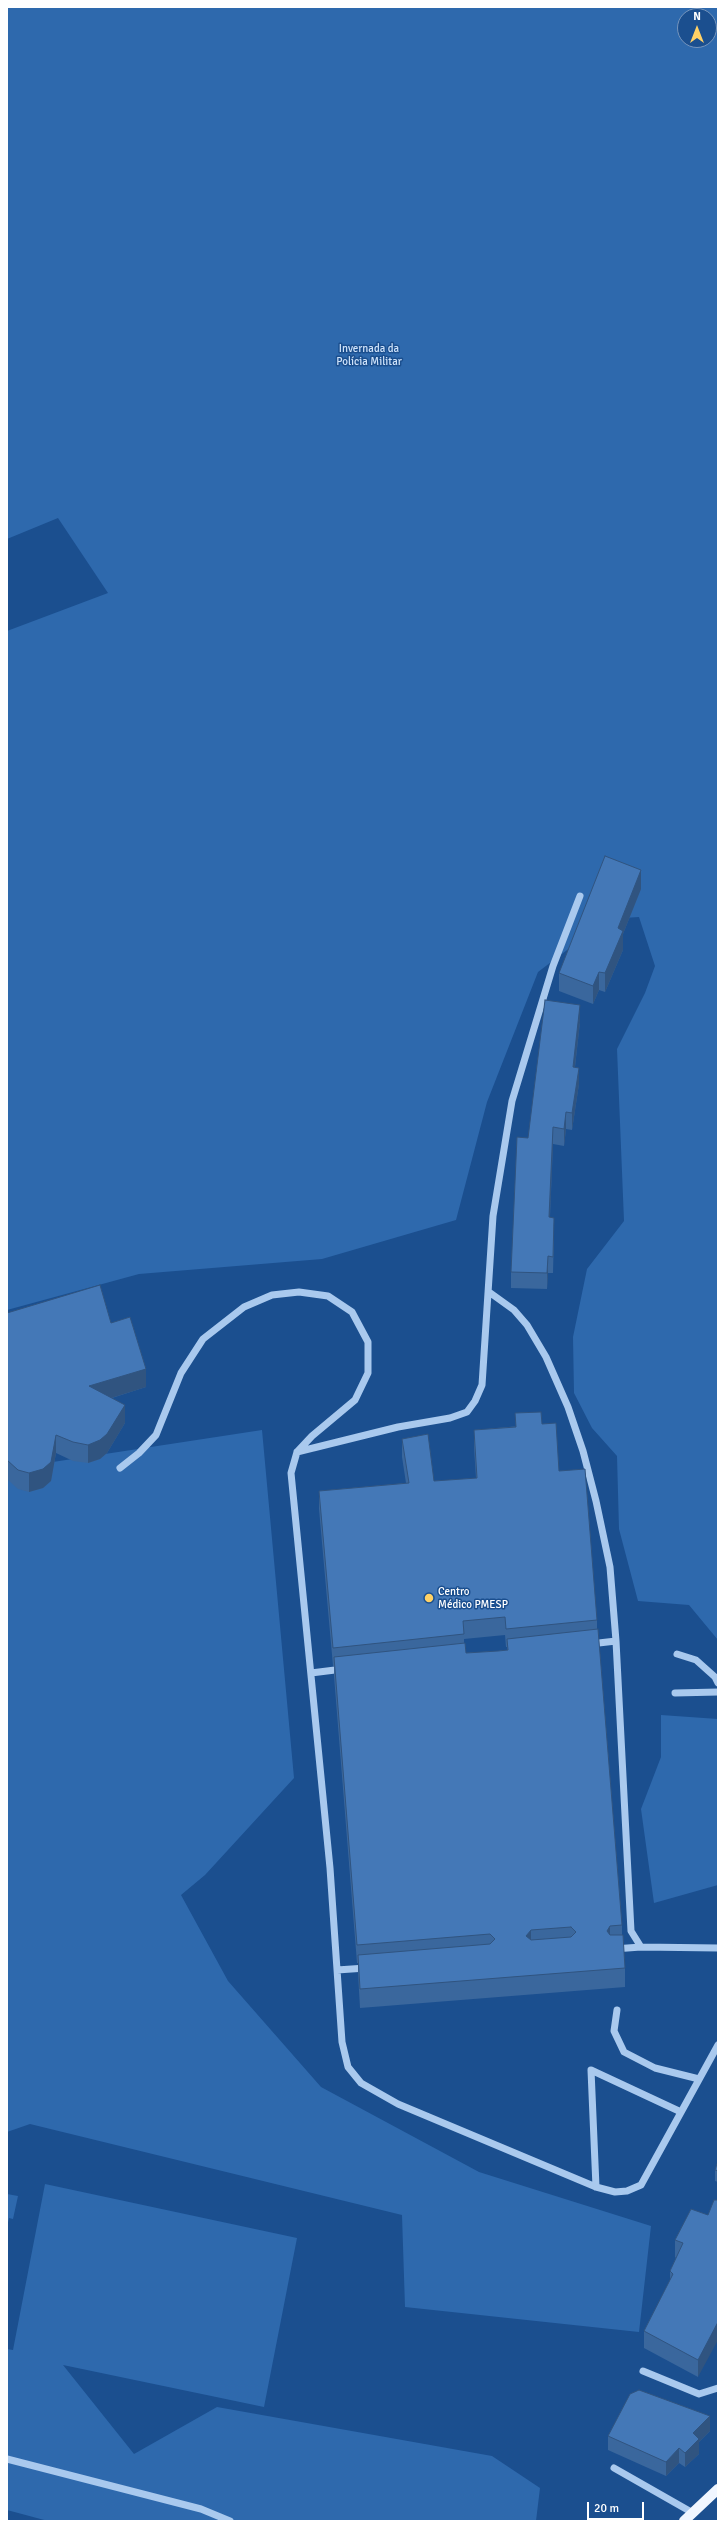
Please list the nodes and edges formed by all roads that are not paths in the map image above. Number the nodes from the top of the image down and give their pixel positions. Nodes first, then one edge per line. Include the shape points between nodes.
1 (580, 896) dead end
2 (489, 1292) junction
3 (297, 1452) junction
4 (120, 1468) dead end
5 (616, 1641) junction
6 (578, 1645) edge
7 (677, 1654) dead end
8 (350, 1669) edge
9 (311, 1673) junction
10 (718, 1683) edge
11 (718, 1692) edge
12 (675, 1693) dead end
13 (641, 1947) junction
14 (718, 1948) edge
15 (612, 1949) edge
16 (375, 1967) edge
17 (337, 1970) junction
18 (617, 2010) dead end
19 (718, 2044) edge
20 (699, 2079) junction
21 (681, 2112) junction
22 (596, 2187) junction
23 (643, 2372) dead end
24 (718, 2388) edge
25 (7, 2459) edge
26 (614, 2468) dead end
27 (718, 2489) edge
28 (718, 2496) edge
29 (705, 2500) junction
30 (692, 2513) junction
31 (230, 2521) edge
32 (684, 2521) edge

1 - 2 street via 553,966 512,1101 493,1216
2 - 3 street via 482,1385 467,1412
2 - 5 street via 514,1310 527,1325 546,1357 568,1407 583,1451 610,1567
3 - 4 street via 354,1400 368,1373 368,1342 352,1312 328,1296 299,1292 272,1295 244,1307 203,1340 181,1373 156,1435
3 - 9 street via 291,1473
5 - 6 street
5 - 13 street via 631,1931
7 - 10 street via 696,1660
8 - 9 street
9 - 17 street
11 - 12 street
13 - 14 street
13 - 15 street
16 - 17 street
17 - 22 street via 342,2042 348,2067 361,2083 398,2104
18 - 20 street via 614,2031 624,2052 655,2068
19 - 20 street
20 - 21 street
21 - 22 street via 641,2185 627,2191 614,2192
21 - 22 street via 591,2070
23 - 24 street via 699,2394
25 - 31 street via 201,2509
26 - 30 street
27 - 29 main road
28 - 29 main road
29 - 30 main road
30 - 32 main road

